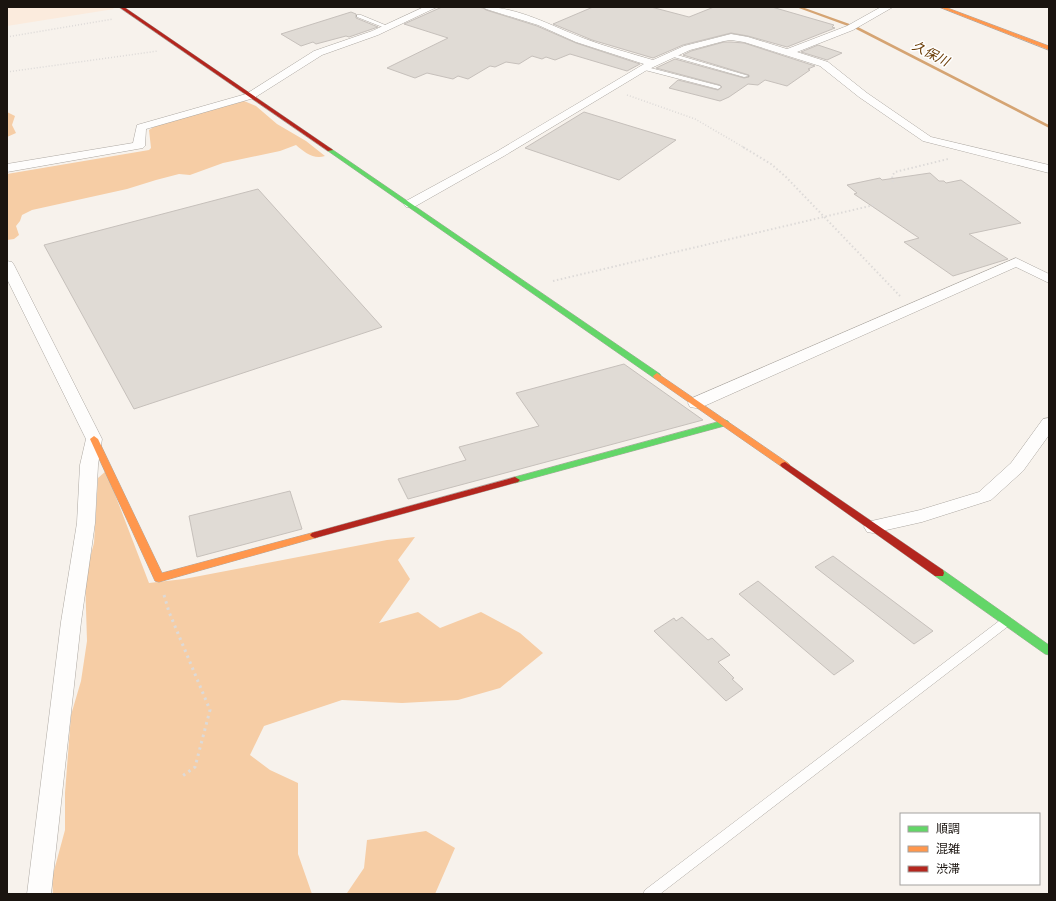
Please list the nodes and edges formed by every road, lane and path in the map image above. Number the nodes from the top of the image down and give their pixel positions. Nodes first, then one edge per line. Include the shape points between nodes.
1 (121, 7) edge
2 (432, 7) edge
3 (489, 7) edge
4 (888, 7) edge
5 (941, 7) edge
6 (133, 16) junction
7 (359, 16) dead end
8 (387, 27) junction
9 (7, 37) edge
10 (178, 46) junction
11 (1049, 48) edge
12 (788, 52) junction
13 (672, 55) junction
14 (648, 65) junction
15 (7, 72) edge
16 (746, 76) dead end
17 (718, 87) dead end
18 (609, 89) junction
19 (250, 96) junction
20 (981, 152) junction
21 (7, 168) edge
22 (1049, 169) edge
23 (893, 182) dead end
24 (410, 204) junction
25 (874, 205) dead end
26 (824, 216) junction
27 (7, 265) edge
28 (1049, 279) edge
29 (529, 286) junction
30 (915, 307) junction
31 (696, 403) junction
32 (725, 423) junction
33 (1049, 423) edge
34 (94, 439) junction
35 (873, 527) junction
36 (159, 578) junction
37 (1007, 621) junction
38 (1049, 651) edge
39 (181, 777) dead end
40 (39, 894) edge
41 (650, 894) edge

1 - 6 street
2 - 8 street
3 - 14 street via 541,23 578,40
4 - 12 street via 854,26
5 - 11 street
6 - 9 path
6 - 10 street
7 - 8 lane
8 - 19 street via 318,53
10 - 15 path
10 - 19 street
12 - 13 street via 731,37 687,48
12 - 20 street via 830,68 927,138
13 - 14 street
13 - 16 lane
14 - 17 lane
14 - 18 street
18 - 24 street
18 - 26 path via 695,119 771,164
19 - 21 street via 141,127 139,146
19 - 24 street
20 - 22 street
20 - 23 path via 895,172 892,176
24 - 29 street
25 - 26 path
26 - 29 path
26 - 30 path via 901,297
27 - 34 street
28 - 30 street via 1016,262
29 - 31 street
30 - 31 street
31 - 32 street
32 - 35 street
32 - 36 street
33 - 35 street via 1017,467 984,496 922,516
34 - 36 street
34 - 40 street via 89,465 86,524 70,622
35 - 37 street
36 - 39 path via 169,612 210,710 195,767
37 - 38 street
37 - 41 lane

